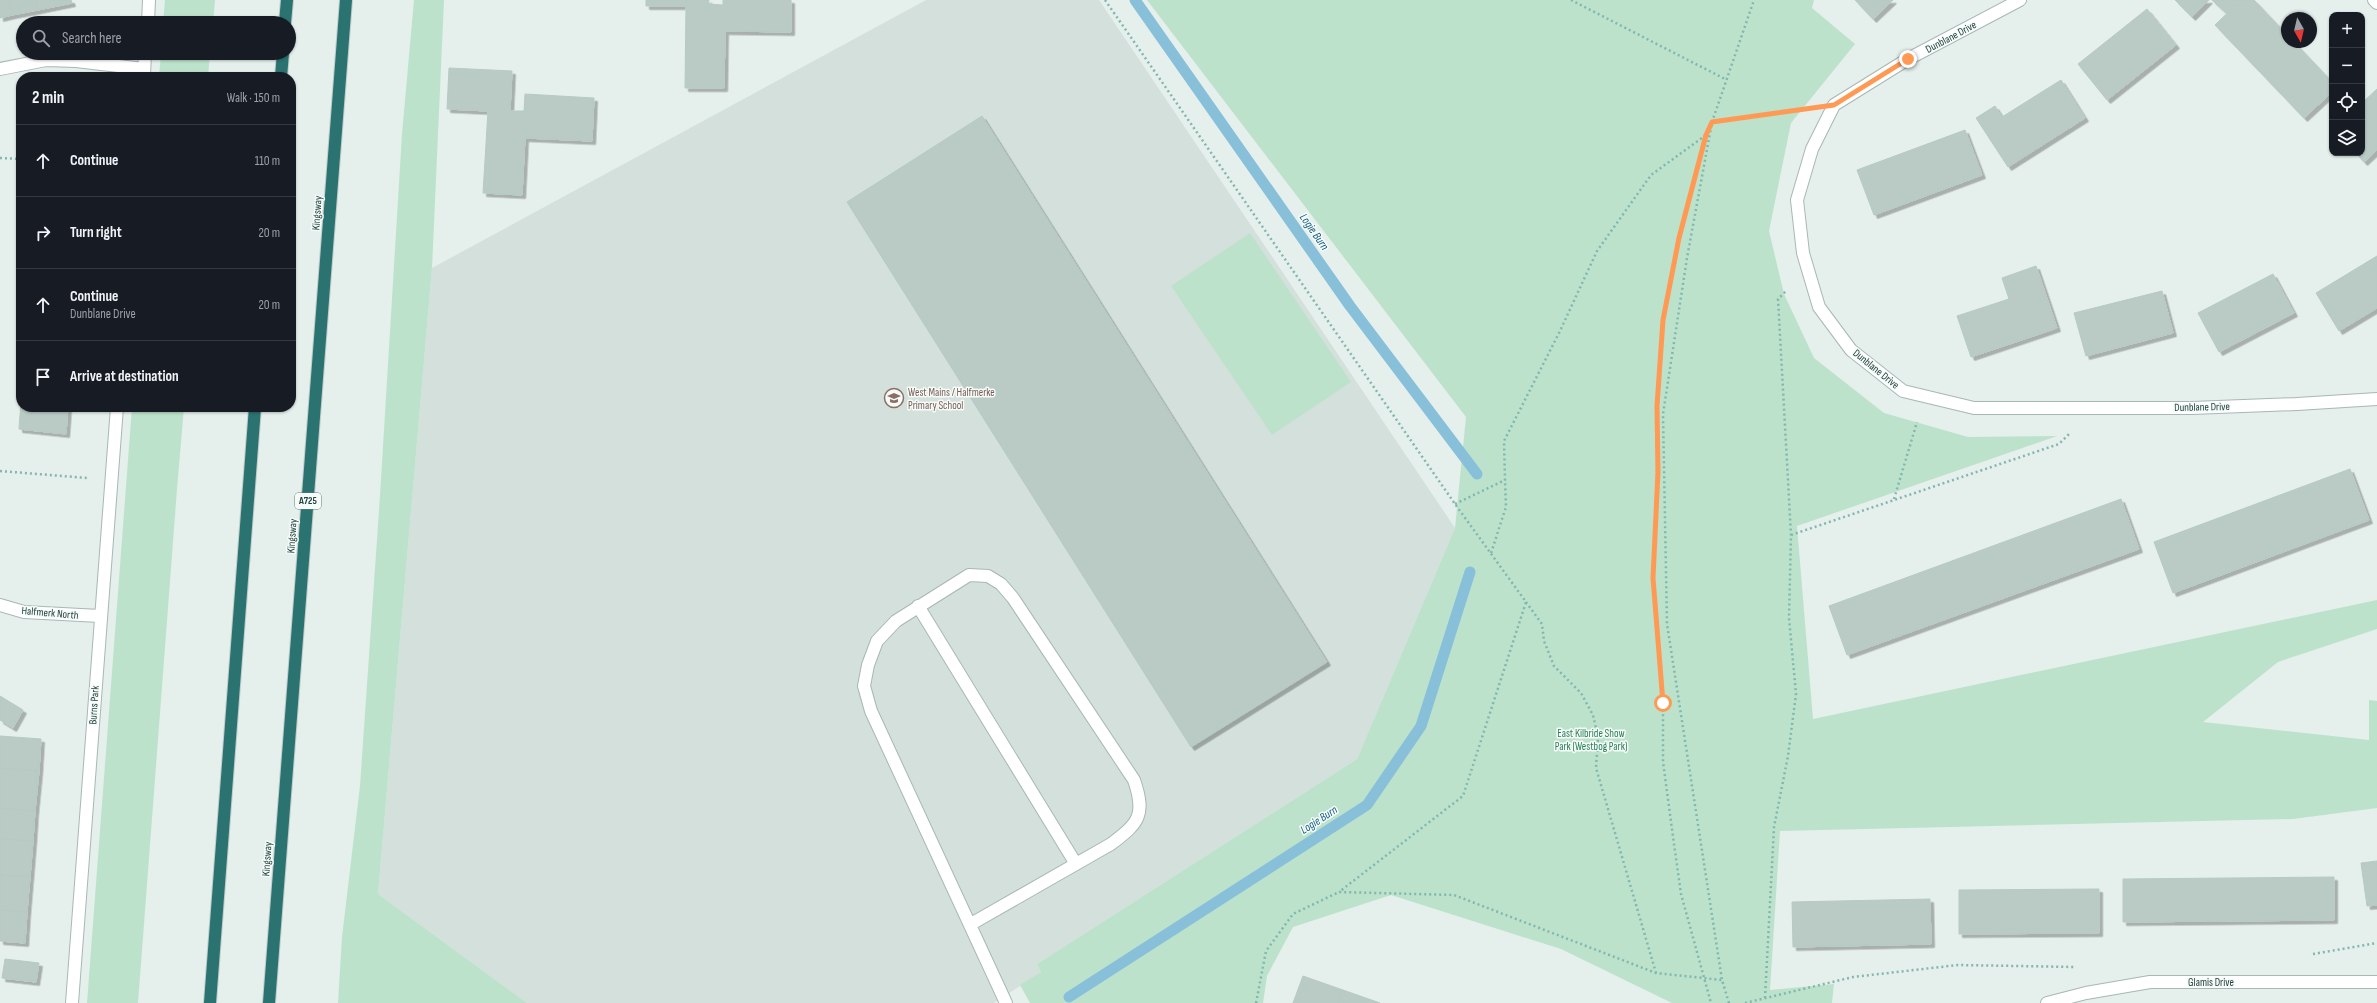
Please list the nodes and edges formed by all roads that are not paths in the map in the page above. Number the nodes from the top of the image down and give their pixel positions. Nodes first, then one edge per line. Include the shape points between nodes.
1 (149, 0) edge
2 (287, 0) edge
3 (346, 0) edge
4 (2020, 0) edge
5 (2374, 0) edge
6 (2377, 3) edge
7 (148, 16) edge
8 (286, 16) edge
9 (46, 60) edge
10 (46, 60) edge
11 (145, 60) edge
12 (282, 60) edge
13 (0, 69) edge
14 (138, 72) edge
15 (144, 72) edge
16 (281, 72) edge
17 (2377, 399) edge
18 (117, 412) edge
19 (255, 412) edge
20 (0, 605) edge
21 (918, 606) junction
22 (100, 616) junction
23 (1076, 864) junction
24 (971, 924) junction
25 (2377, 982) edge
26 (72, 1003) edge
27 (210, 1003) edge
28 (269, 1003) edge
29 (1006, 1003) edge
30 (2046, 1003) edge

1 - 7 street
2 - 8 highway
3 - 28 highway, Kingsway / A725
4 - 17 street, Dunblane Drive via 1908,59 1834,105 1812,149 1797,200 1803,253 1819,307 1851,350 1903,391 1974,408 2222,407
5 - 6 street
9 - 13 street
10 - 14 street via 76,61
11 - 15 street
12 - 16 highway
18 - 22 street, Burns Park
19 - 27 highway
20 - 22 street, Halfmerk North via 24,612
21 - 23 street
21 - 23 street via 969,575 988,576 1001,584 1013,598 1134,780 1139,795 1140,812 1132,828 1111,844
21 - 24 street via 896,621 876,642 864,686 871,711
22 - 26 street, Burns Park
23 - 24 street
24 - 29 street
25 - 30 street, Glamis Drive via 2150,982

